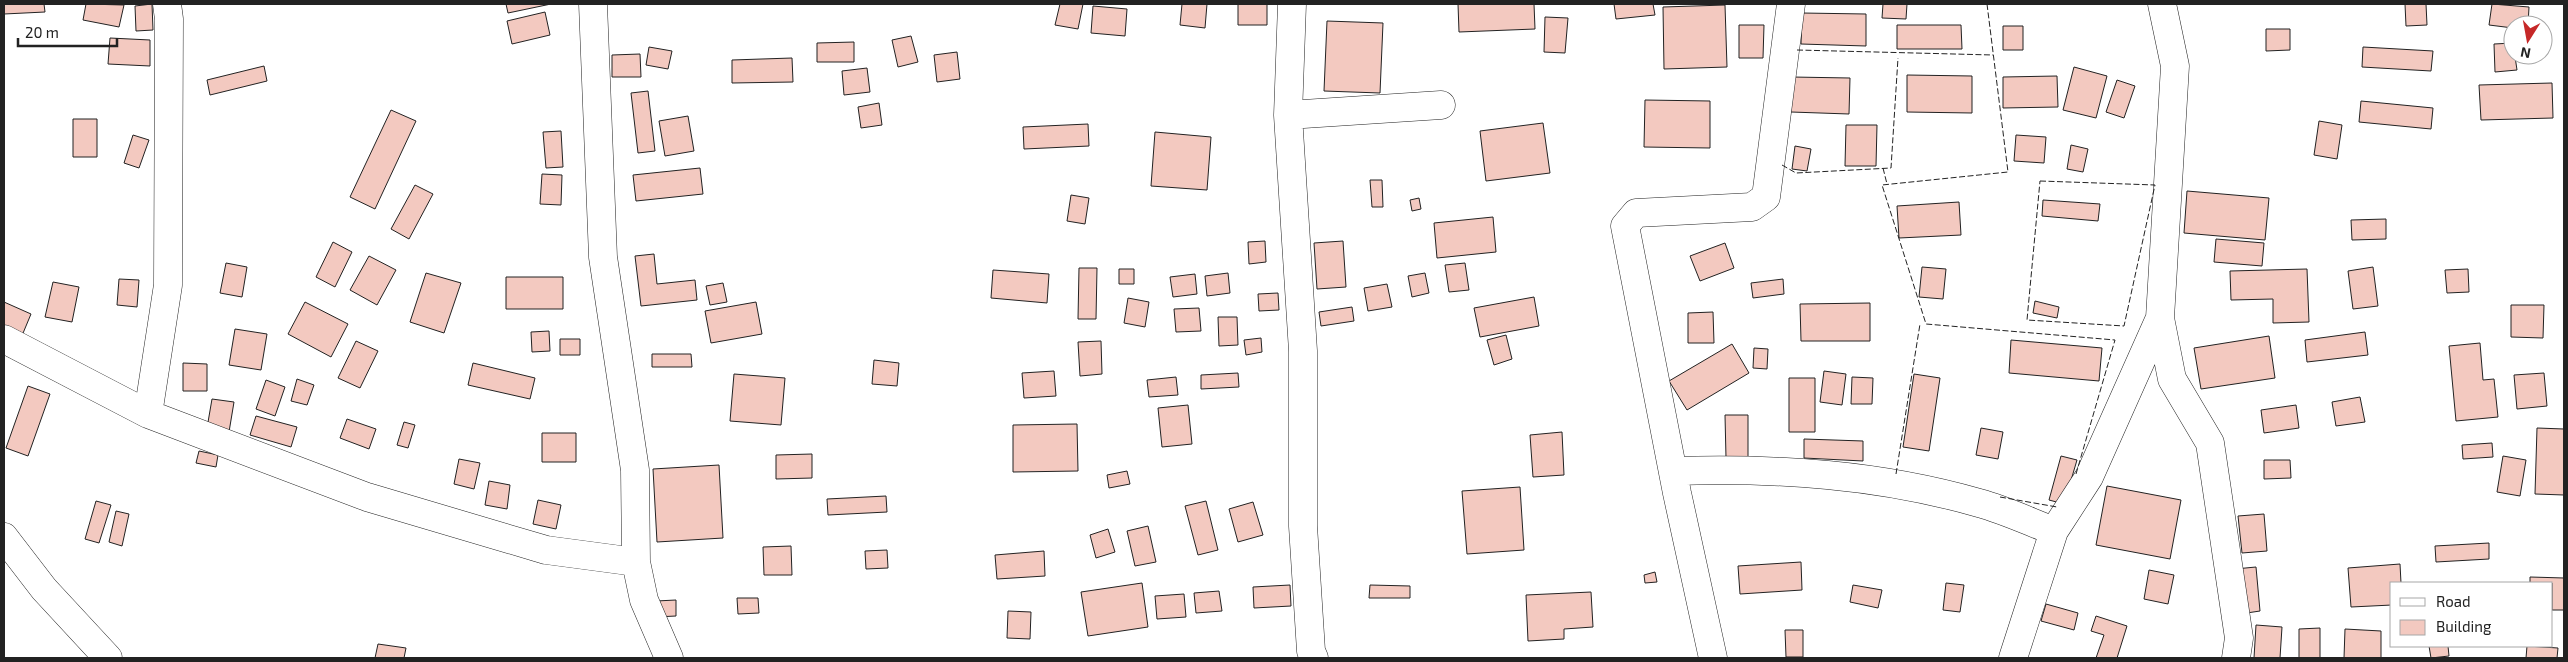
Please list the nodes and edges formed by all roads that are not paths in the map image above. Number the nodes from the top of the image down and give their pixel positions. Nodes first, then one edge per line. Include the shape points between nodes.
1 (167, 4) edge
2 (593, 4) edge
3 (1292, 4) edge
4 (1792, 4) edge
5 (2162, 4) edge
6 (1441, 105) dead end
7 (1288, 115) junction
8 (2160, 318) junction
9 (4, 338) edge
10 (148, 414) junction
11 (1674, 471) junction
12 (2054, 531) junction
13 (4, 537) edge
14 (636, 562) junction
15 (108, 658) edge
16 (670, 658) edge
17 (1314, 658) edge
18 (1713, 658) edge
19 (2013, 658) edge
20 (2236, 658) edge

1 - 10 street via 168,285
2 - 14 street via 603,257 635,470
3 - 7 street
4 - 11 street via 1766,197 1752,207 1636,213 1625,226
5 - 8 street via 2175,66
6 - 7 street
7 - 17 street via 1303,351 1303,526
8 - 12 street via 2089,477
8 - 20 street via 2172,379 2210,443 2239,638
9 - 10 street
10 - 14 street via 367,497 546,550
11 - 12 street via 1751,468 1868,478 1980,503
11 - 18 street
12 - 19 street
13 - 15 street via 44,589
14 - 16 street via 644,600

